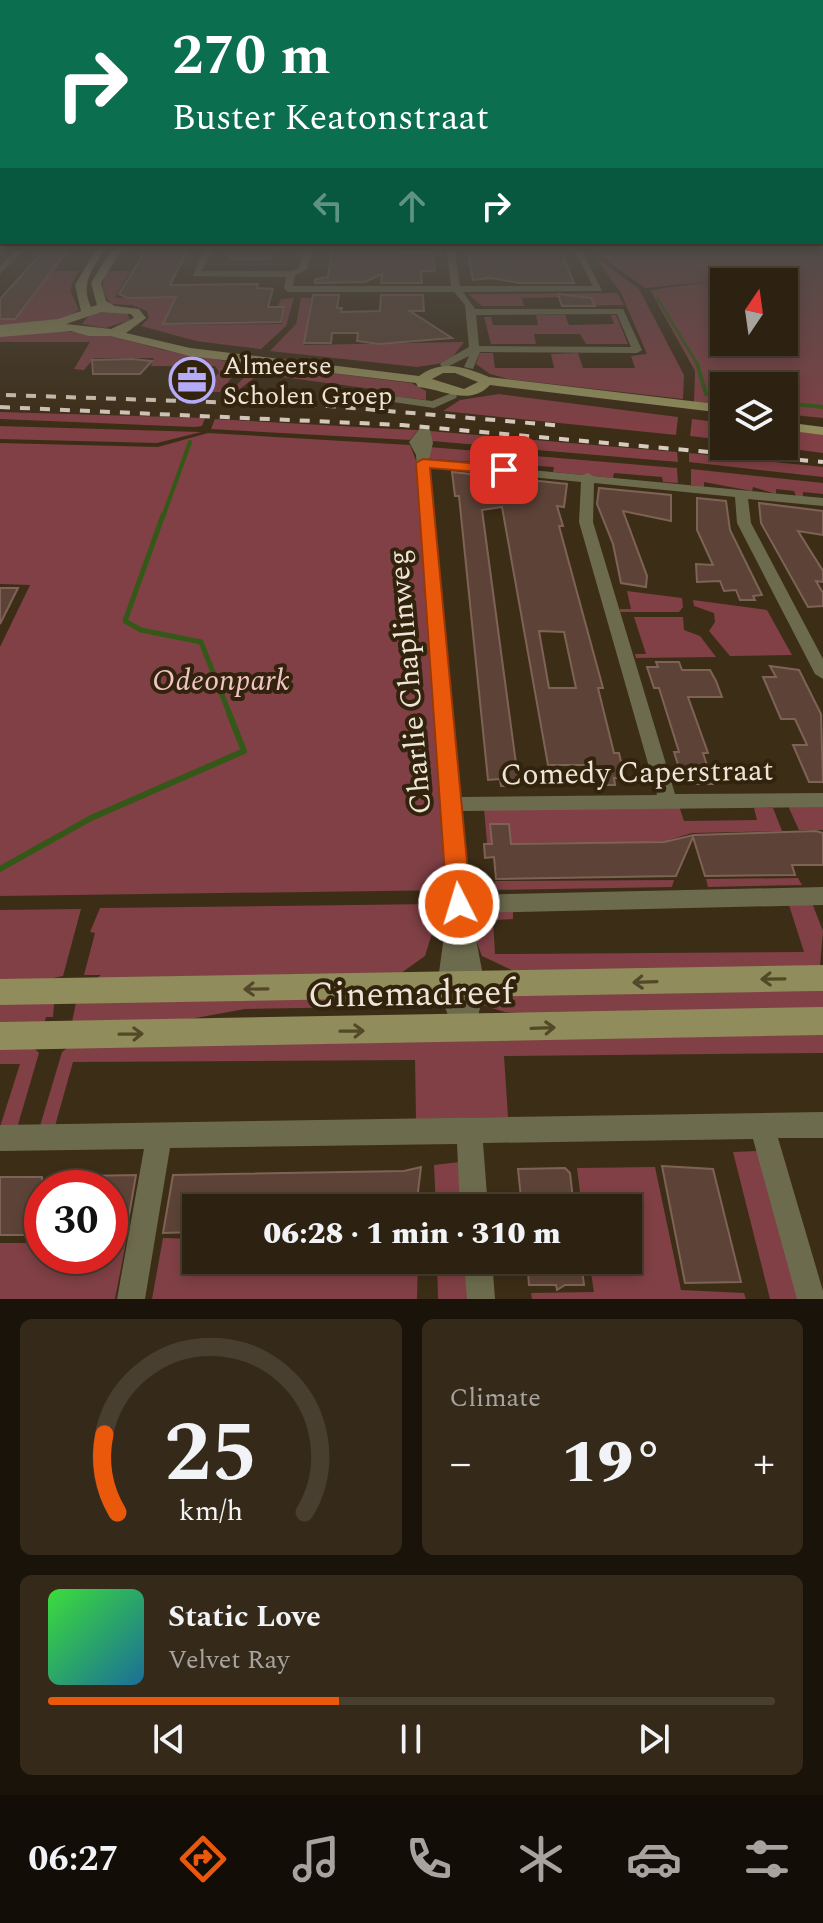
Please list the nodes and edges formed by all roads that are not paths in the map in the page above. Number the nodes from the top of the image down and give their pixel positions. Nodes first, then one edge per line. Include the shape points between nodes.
1 (85, 307) edge
2 (108, 307) edge
3 (470, 307) edge
4 (111, 308) junction
5 (87, 311) junction
6 (471, 312) junction
7 (73, 323) junction
8 (133, 326) junction
9 (0, 331) edge
10 (109, 332) junction
11 (473, 349) junction
12 (260, 356) junction
13 (440, 377) junction
14 (482, 385) junction
15 (393, 399) dead end
16 (684, 409) junction
17 (710, 409) edge
18 (710, 416) edge
19 (798, 418) edge
20 (823, 421) edge
21 (798, 428) edge
22 (823, 431) edge
23 (422, 457) junction
24 (588, 477) junction
25 (741, 494) junction
26 (823, 502) edge
27 (823, 674) edge
28 (823, 800) edge
29 (668, 801) junction
30 (451, 804) junction
31 (823, 896) edge
32 (459, 904) junction
33 (823, 978) edge
34 (461, 986) junction
35 (0, 992) edge
36 (823, 1021) edge
37 (465, 1030) junction
38 (0, 1036) edge
39 (823, 1125) edge
40 (762, 1126) junction
41 (469, 1131) junction
42 (159, 1135) junction
43 (0, 1138) edge
44 (473, 1194) edge
45 (479, 1274) edge
46 (131, 1299) edge
47 (481, 1299) edge
48 (811, 1299) edge

1 - 5 main road
2 - 4 main road
3 - 6 street
4 - 5 main road
4 - 8 main road via 139,315
5 - 7 main road
6 - 11 street, Charlie Chaplinweg
6 - 11 street via 620,311 637,350
7 - 9 main road
7 - 10 main road via 92,333
8 - 10 main road
8 - 12 main road via 178,341
10 - 12 main road via 190,352
11 - 13 street
11 - 13 street, Charlie Chaplinweg via 475,353
12 - 13 main road
12 - 13 main road via 362,373
13 - 14 main road via 468,371
13 - 14 main road via 455,395
13 - 15 street
13 - 23 street, Charlie Chaplinweg
14 - 16 main road
14 - 16 main road via 539,386
16 - 17 main road
16 - 18 main road
19 - 20 main road
21 - 22 main road
23 - 24 street
23 - 30 street, Charlie Chaplinweg
24 - 25 street
24 - 29 street via 586,522
25 - 26 street
25 - 27 street via 744,523
28 - 29 street, Comedy Caperstraat
29 - 30 street, Comedy Caperstraat
30 - 32 street, Charlie Chaplinweg
31 - 32 street
32 - 34 street, Charlie Chaplinweg
33 -> 34 main road, Cinemadreef
34 -> 35 main road, Cinemadreef
34 - 37 street, Charlie Chaplinweg
37 -> 36 main road, Cinemadreef
38 -> 37 main road, Cinemadreef
39 - 40 street
40 - 41 street
40 - 48 street
41 - 42 street
41 - 44 street
42 - 43 street
42 - 46 street
45 - 47 street

